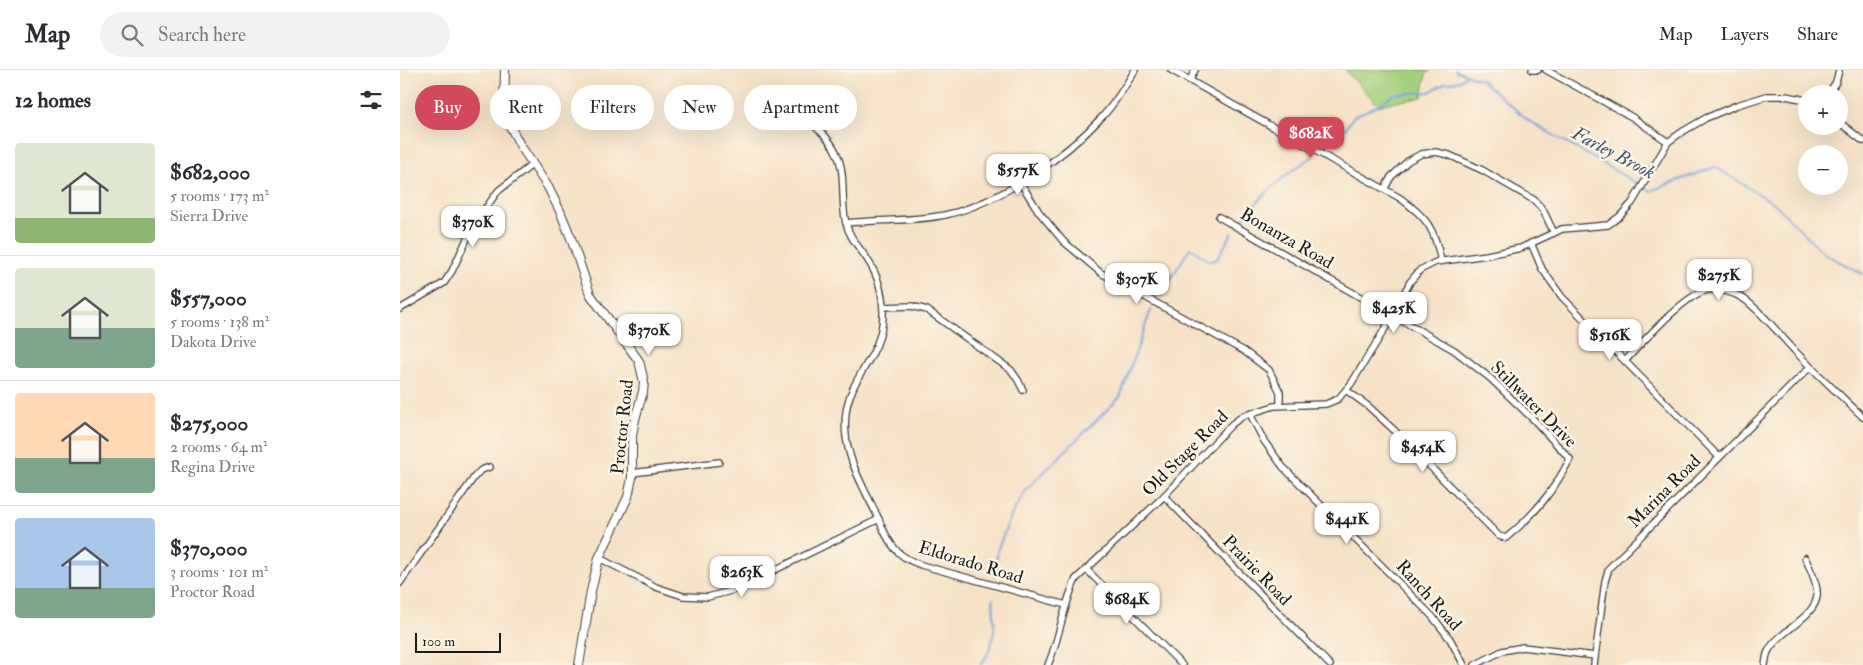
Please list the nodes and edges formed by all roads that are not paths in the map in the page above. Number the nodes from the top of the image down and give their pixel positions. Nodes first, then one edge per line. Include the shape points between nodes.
1 (505, 70) edge
2 (1135, 70) edge
3 (1171, 70) edge
4 (1195, 70) edge
5 (1532, 70) edge
6 (1538, 70) edge
7 (1546, 70) edge
8 (1839, 70) edge
9 (1190, 80) junction
10 (1834, 85) edge
11 (1798, 98) edge
12 (1848, 129) edge
13 (818, 130) edge
14 (1863, 141) edge
15 (1668, 142) junction
16 (533, 164) junction
17 (1020, 182) junction
18 (1384, 188) junction
19 (1219, 217) dead end
20 (846, 223) junction
21 (1554, 233) junction
22 (1531, 243) junction
23 (1441, 261) junction
24 (883, 307) junction
25 (400, 309) edge
26 (1392, 316) junction
27 (1625, 361) junction
28 (1810, 366) junction
29 (1023, 390) dead end
30 (1346, 390) junction
31 (1280, 405) junction
32 (1250, 414) junction
33 (1863, 418) edge
34 (1719, 457) junction
35 (719, 462) dead end
36 (490, 467) dead end
37 (632, 473) junction
38 (1164, 496) junction
39 (879, 519) junction
40 (599, 558) junction
41 (1805, 558) dead end
42 (1086, 570) junction
43 (400, 583) edge
44 (1066, 605) junction
45 (1595, 656) junction
46 (579, 665) edge
47 (1048, 665) edge
48 (1182, 665) edge
49 (1330, 665) edge
50 (1464, 665) edge
51 (1475, 665) edge
52 (1594, 665) edge
53 (1765, 665) edge

1 - 16 main road, Proctor Road via 503,96 506,117
2 - 17 street via 1104,116 1087,133
3 - 9 street
4 - 9 street
5 - 6 street
7 - 15 street via 1632,117
8 - 10 street
9 - 18 street
11 - 15 street, Old Stage Road via 1767,96 1737,105 1706,118
12 - 14 street
13 - 20 street, Eldorado Road via 837,153
15 - 21 street, Old Stage Road via 1632,203 1619,217 1608,225 1562,229
16 - 25 street via 498,191 474,224 452,272 444,282
16 - 37 main road, Proctor Road via 560,211 590,294 643,371 644,387 632,436
17 - 20 street via 1009,190 948,214
17 - 31 street via 1063,241 1101,272 1244,351 1269,370 1280,392
18 - 21 street via 1408,161 1422,154 1436,152 1449,155 1534,200 1543,210
18 - 23 street via 1420,213 1438,245
19 - 26 street, Bonanza Road
20 - 24 street, Eldorado Road via 853,241 874,271
21 - 22 street, Old Stage Road
22 - 23 street, Old Stage Road via 1488,255
22 - 27 street via 1552,285
23 - 26 street, Old Stage Road via 1420,270
24 - 29 street via 912,306 934,314 1011,370
24 - 39 street, Eldorado Road via 879,340 852,389 845,427 850,457
26 - 30 street, Old Stage Road
26 - 30 street, Stillwater Drive via 1454,350 1490,378 1534,420 1570,459 1558,483 1506,538 1499,536 1395,430
27 - 28 street via 1684,303 1708,290 1727,292 1744,299
27 - 34 street
28 - 33 street
28 - 34 street, Marina Road
30 - 31 street, Old Stage Road via 1338,399 1326,404
31 - 32 street, Old Stage Road
32 - 38 street, Old Stage Road via 1232,424
32 - 50 street, Ranch Road via 1261,437 1280,463 1439,623
34 - 45 street, Marina Road via 1609,568
35 - 37 street
36 - 43 street via 475,476
37 - 40 main road, Proctor Road via 628,497
38 - 42 street, Old Stage Road
38 - 49 street, Prairie Road
39 - 40 street via 734,590 708,597 683,596 656,587
39 - 44 street, Eldorado Road via 893,546 910,560
40 - 46 main road, Proctor Road
41 - 53 street via 1817,588 1816,601 1805,616 1772,645
42 - 44 street, Old Stage Road via 1076,579
42 - 48 street
44 - 47 street, Old Stage Road
45 - 51 street via 1523,648 1496,653
45 - 52 street, Marina Road

